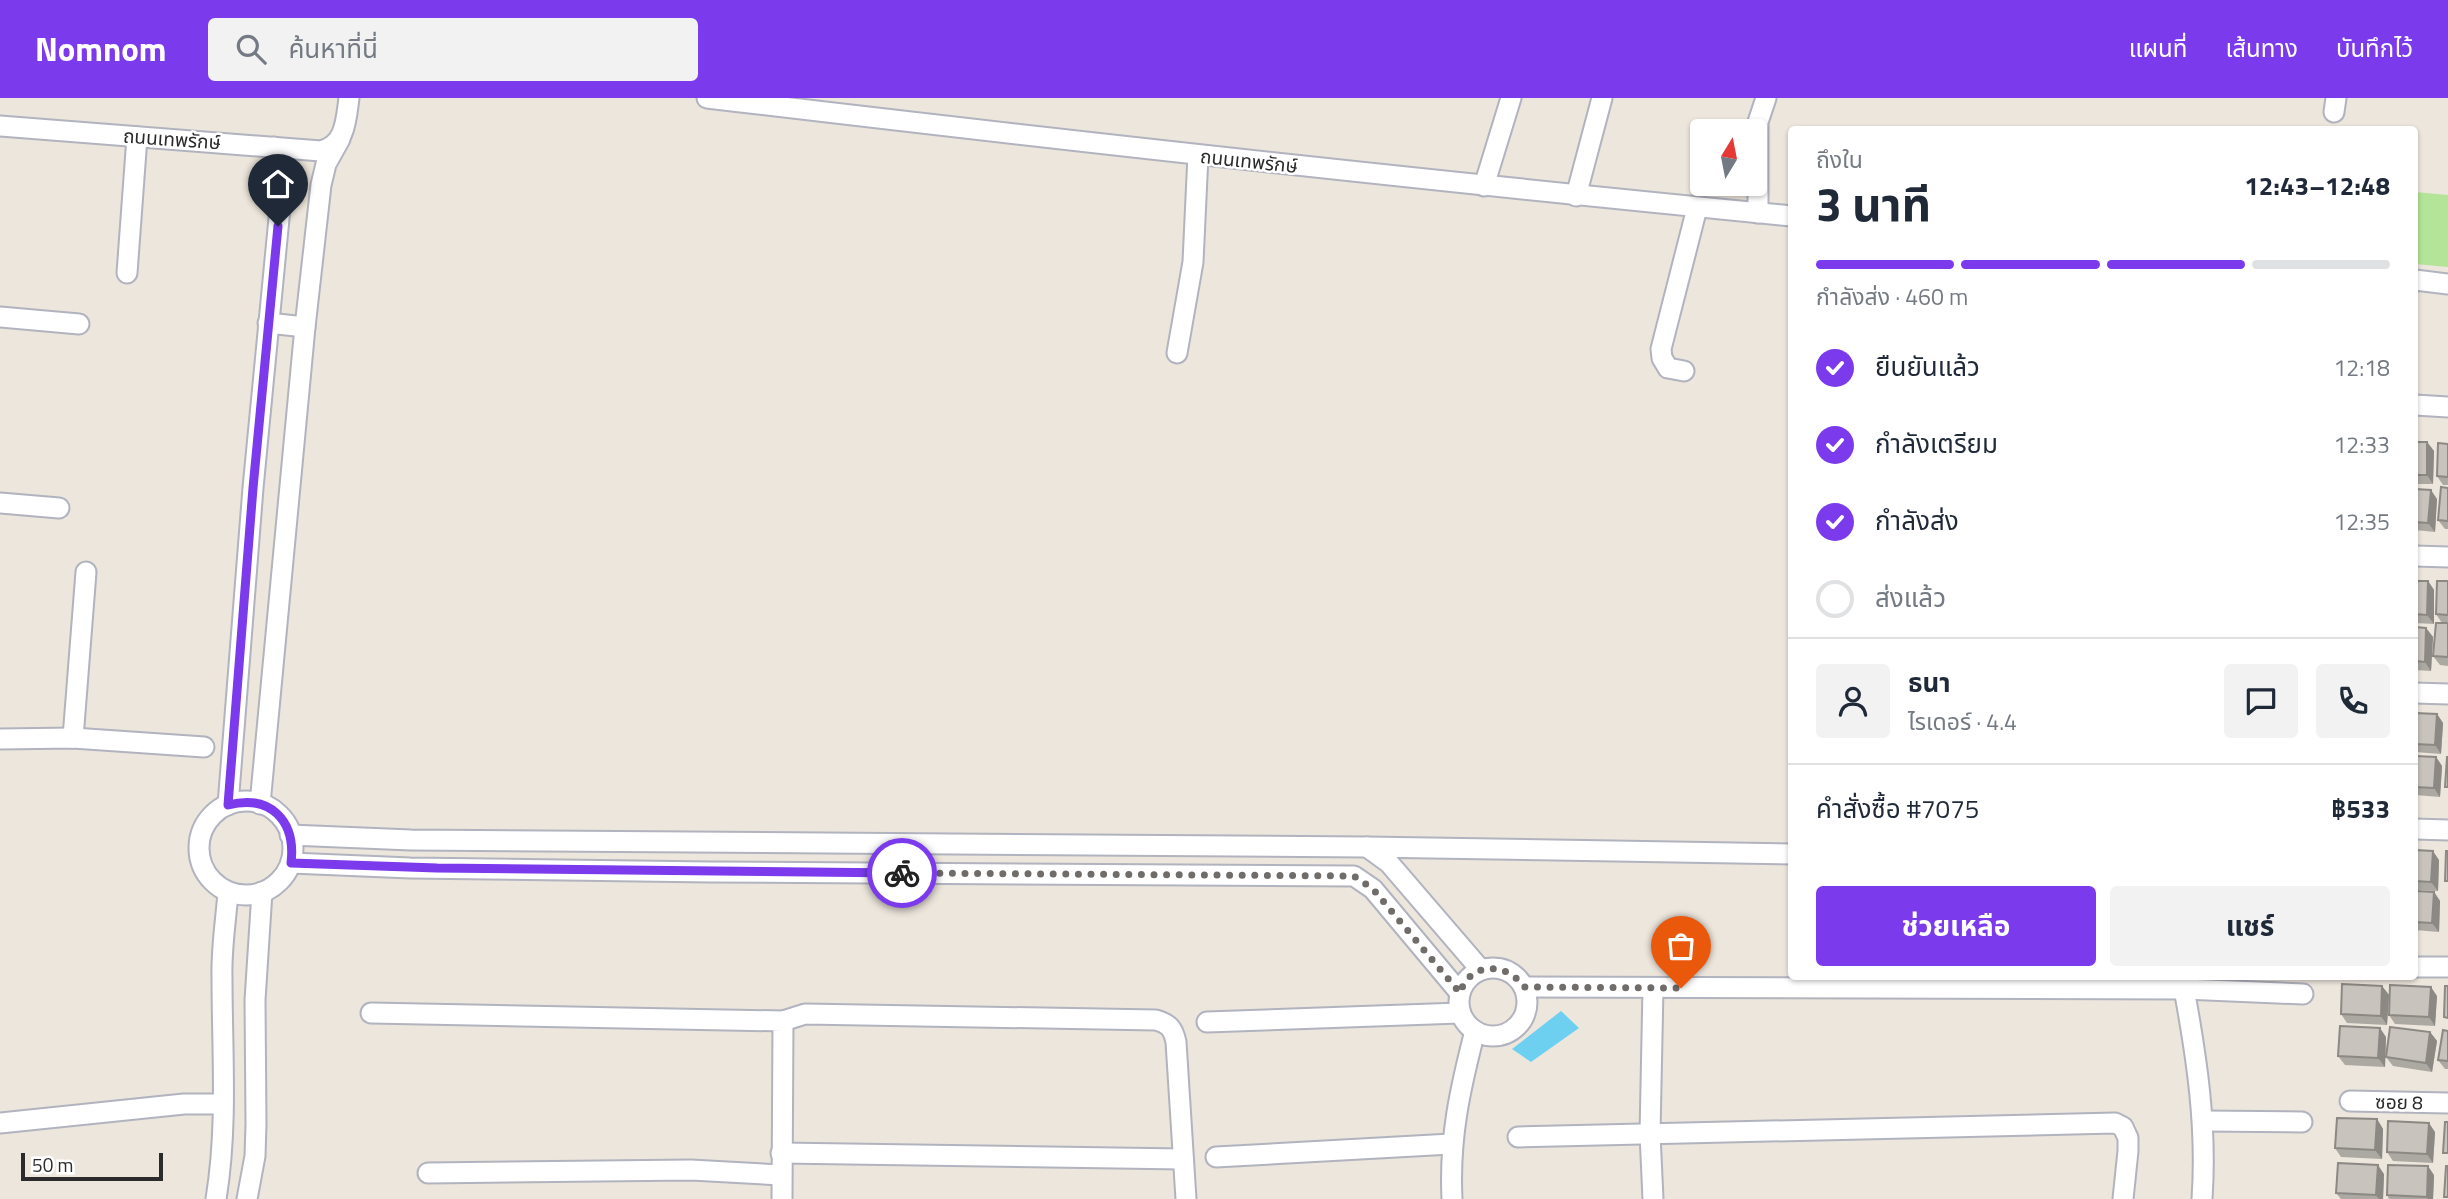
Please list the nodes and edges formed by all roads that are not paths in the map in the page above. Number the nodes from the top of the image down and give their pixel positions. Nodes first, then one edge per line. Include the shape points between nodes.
1 (349, 98) edge
2 (707, 98) edge
3 (1511, 98) edge
4 (1602, 98) edge
5 (1766, 98) edge
6 (0, 126) edge
7 (137, 136) junction
8 (340, 139) junction
9 (274, 147) junction
10 (1198, 155) junction
11 (1484, 186) junction
12 (1576, 196) junction
13 (1697, 208) junction
14 (1758, 213) junction
15 (1788, 216) edge
16 (127, 273) dead end
17 (2418, 280) edge
18 (2448, 284) edge
19 (0, 317) edge
20 (268, 323) junction
21 (79, 324) dead end
22 (305, 327) junction
23 (1177, 353) dead end
24 (1684, 371) dead end
25 (2418, 405) edge
26 (2448, 407) edge
27 (0, 503) edge
28 (59, 509) dead end
29 (2418, 556) edge
30 (2448, 557) edge
31 (86, 572) dead end
32 (2418, 693) edge
33 (2448, 694) edge
34 (73, 738) junction
35 (0, 739) edge
36 (204, 747) dead end
37 (260, 804) junction
38 (228, 805) junction
39 (2418, 829) edge
40 (2448, 830) edge
41 (290, 835) junction
42 (411, 840) junction
43 (711, 843) junction
44 (1367, 848) junction
45 (1788, 854) edge
46 (291, 863) junction
47 (410, 867) junction
48 (711, 872) junction
49 (1354, 876) junction
50 (228, 892) junction
51 (262, 892) junction
52 (2418, 967) edge
53 (2448, 967) edge
54 (1481, 970) junction
55 (2186, 983) edge
56 (1524, 987) junction
57 (1653, 988) junction
58 (2303, 994) dead end
59 (1460, 1003) junction
60 (371, 1013) dead end
61 (783, 1021) junction
62 (1207, 1022) dead end
63 (1475, 1031) junction
64 (2350, 1101) dead end
65 (2448, 1103) edge
66 (223, 1104) junction
67 (2203, 1121) junction
68 (2302, 1122) dead end
69 (0, 1123) edge
70 (1650, 1134) junction
71 (1518, 1137) dead end
72 (1451, 1144) junction
73 (781, 1153) junction
74 (1216, 1157) dead end
75 (1183, 1159) junction
76 (428, 1173) dead end
77 (781, 1175) junction
78 (216, 1199) edge
79 (247, 1199) edge
80 (782, 1199) edge
81 (1186, 1199) edge
82 (1452, 1199) edge
83 (1653, 1199) edge
84 (2123, 1199) edge
85 (2202, 1199) edge

1 - 8 street
2 - 10 street, ถนนเทพรักษ์
3 - 11 street
4 - 12 street
5 - 14 street via 1759,122
6 - 7 street, ถนนเทพรักษ์
7 - 9 street, ถนนเทพรักษ์
7 - 16 street
8 - 9 street, ถนนเทพรักษ์ via 321,151
8 - 22 street via 326,164 321,186
9 - 20 street via 283,177
10 - 11 street, ถนนเทพรักษ์
10 - 23 street via 1193,262
11 - 12 street, ถนนเทพรักษ์
12 - 13 street, ถนนเทพรักษ์
13 - 14 street, ถนนเทพรักษ์
13 - 24 street via 1661,349 1668,368
14 - 15 street, ถนนเทพรักษ์
17 - 18 street
19 - 21 street
20 - 22 street
20 - 38 street
22 - 37 street
25 - 26 street
27 - 28 street
29 - 30 street
31 - 34 street
32 - 33 street
34 - 35 street
34 - 36 street
37 - 38 street
37 - 41 street via 283,819
38 - 50 street via 203,827 199,843 208,877
39 - 40 street
41 - 42 street
41 - 46 street
42 - 43 street
42 - 47 street
43 - 44 street
43 - 48 street
44 - 45 street
44 - 49 street
44 - 54 street via 1389,863
46 - 47 street
46 - 51 street via 283,878
47 - 48 street
48 - 49 street
49 - 59 street via 1373,889
50 - 51 street
50 - 66 street via 222,975
51 - 79 street via 255,1000 257,1124
52 - 53 street
54 - 56 street via 1499,968 1518,978
54 - 59 street via 1467,979
55 - 57 street
55 - 58 street
55 - 67 street
56 - 57 street
56 - 63 street via 1527,1009 1516,1027 1496,1036
57 - 70 street
59 - 62 street
59 - 63 street via 1466,1023
60 - 61 street
61 - 73 street
61 - 75 street via 805,1014 1156,1020 1168,1024 1176,1042
63 - 72 street via 1458,1094
64 - 65 street, ซอย 8
66 - 69 street
66 - 78 street
67 - 68 street
67 - 85 street
70 - 71 street
70 - 83 street
70 - 84 street via 2115,1123 2128,1138
72 - 74 street
72 - 82 street
73 - 75 street
73 - 77 street
75 - 81 street
76 - 77 street via 691,1170
77 - 80 street

